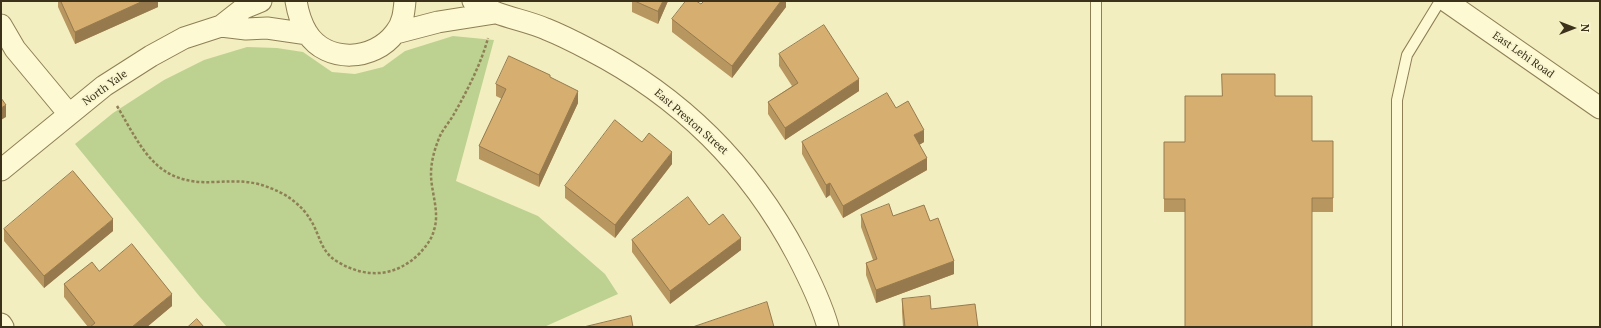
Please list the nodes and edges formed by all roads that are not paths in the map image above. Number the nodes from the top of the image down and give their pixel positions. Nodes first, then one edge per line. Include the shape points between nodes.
1 (261, 1) edge
2 (296, 1) edge
3 (406, 1) edge
4 (472, 1) edge
5 (1096, 1) edge
6 (1440, 1) edge
7 (1446, 1) edge
8 (495, 13) junction
9 (1, 25) edge
10 (220, 26) junction
11 (396, 33) junction
12 (308, 34) junction
13 (1600, 108) edge
14 (69, 114) junction
15 (1, 170) edge
16 (1, 324) edge
17 (3, 327) edge
18 (828, 327) edge
19 (1096, 327) edge
20 (1397, 327) edge

1 - 10 street, North Yale via 244,8
2 - 12 street via 299,18
3 - 11 street via 404,16
4 - 8 street, East Preston Street
5 - 19 lane
6 - 20 lane via 1407,55 1397,100
7 - 13 street, East Lehi Road
8 - 11 street, East Preston Street via 438,22
8 - 18 street, East Preston Street via 546,29 632,73 672,102 719,145 750,180 784,230 806,273
9 - 14 street via 15,49
10 - 12 street, North Yale via 267,28
10 - 14 street, North Yale via 178,42 151,56 104,86
11 - 12 street via 369,53 352,56 335,53 320,46
14 - 15 street, North Yale
16 - 17 street

